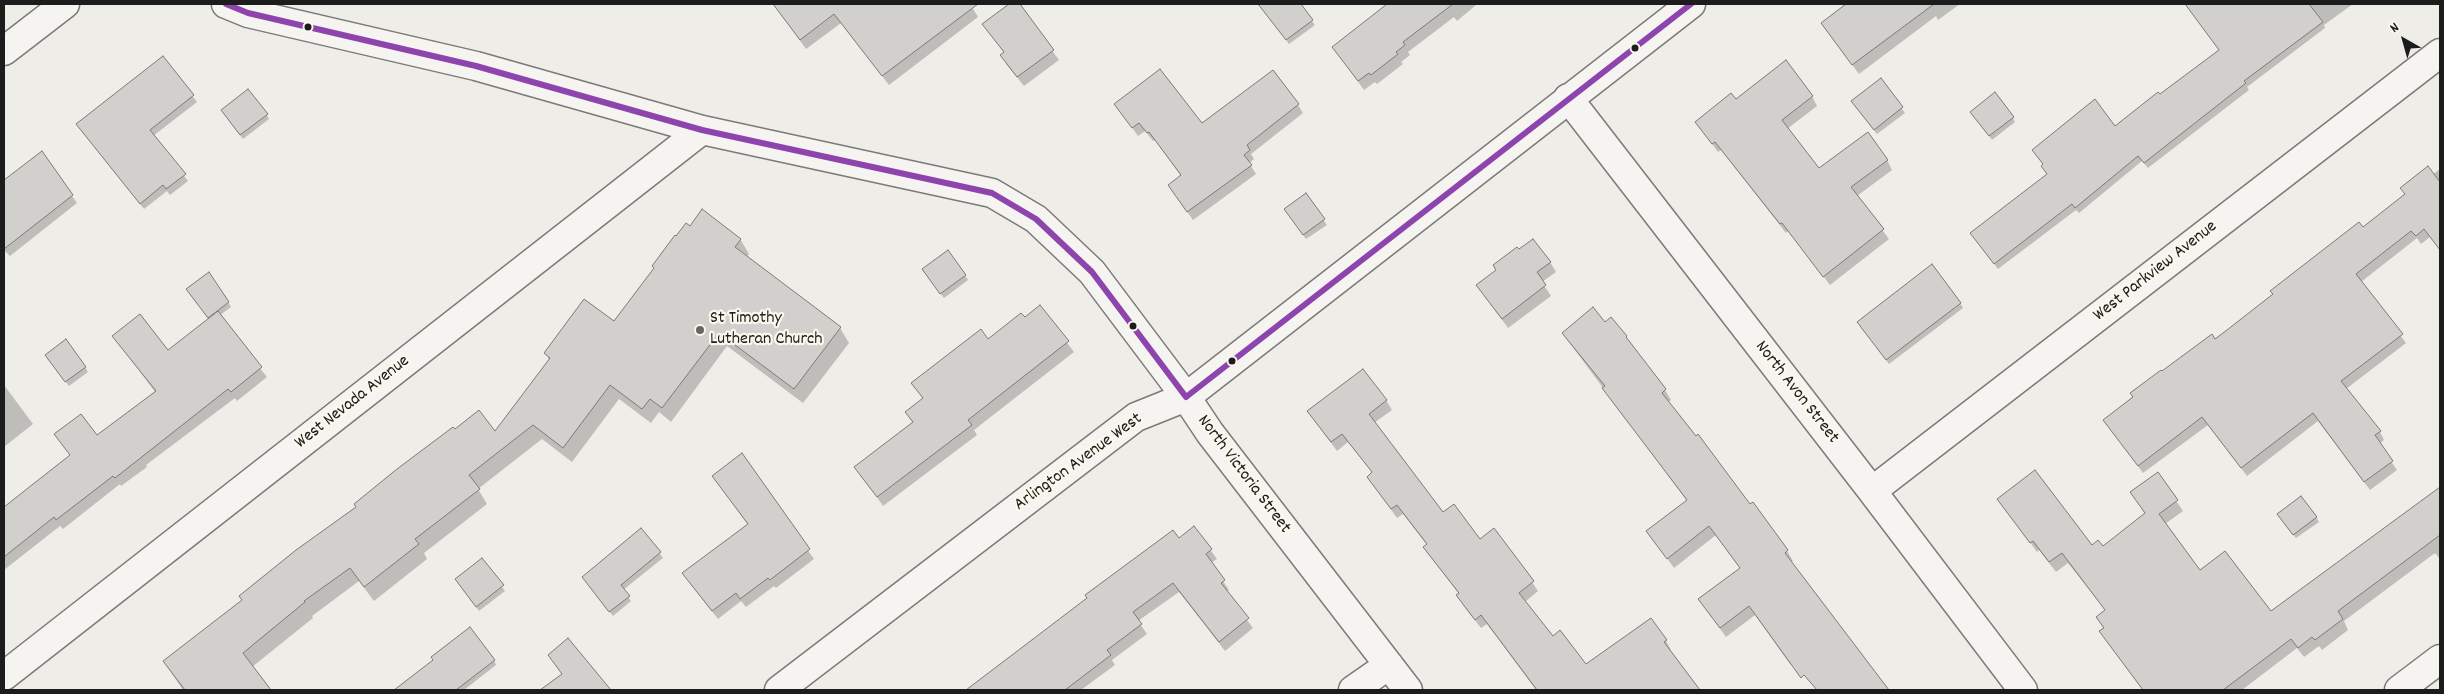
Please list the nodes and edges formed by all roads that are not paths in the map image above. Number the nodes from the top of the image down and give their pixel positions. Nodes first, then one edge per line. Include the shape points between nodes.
1 (65, 4) edge
2 (226, 4) edge
3 (1691, 4) edge
4 (4, 52) edge
5 (2440, 52) edge
6 (1568, 98) junction
7 (702, 130) junction
8 (1186, 397) junction
9 (1872, 491) junction
10 (2440, 659) edge
11 (1389, 665) junction
12 (4, 676) edge
13 (779, 690) edge
14 (1353, 690) edge
15 (1408, 690) edge
16 (2022, 690) edge
17 (2399, 690) edge

1 - 4 street
2 - 7 street, North Victoria Street via 248,13 485,69
3 - 6 street, Arlington Avenue West
5 - 9 street, West Parkview Avenue
6 - 8 street, Arlington Avenue West
6 - 9 street, North Avon Street
7 - 8 street, North Victoria Street via 992,193 1036,219 1092,272
7 - 12 street, West Nevada Avenue
8 - 11 street, North Victoria Street via 1210,433
8 - 13 street, Arlington Avenue West via 1136,417
9 - 16 street, North Avon Street
10 - 17 street
11 - 14 street
11 - 15 street, North Victoria Street

